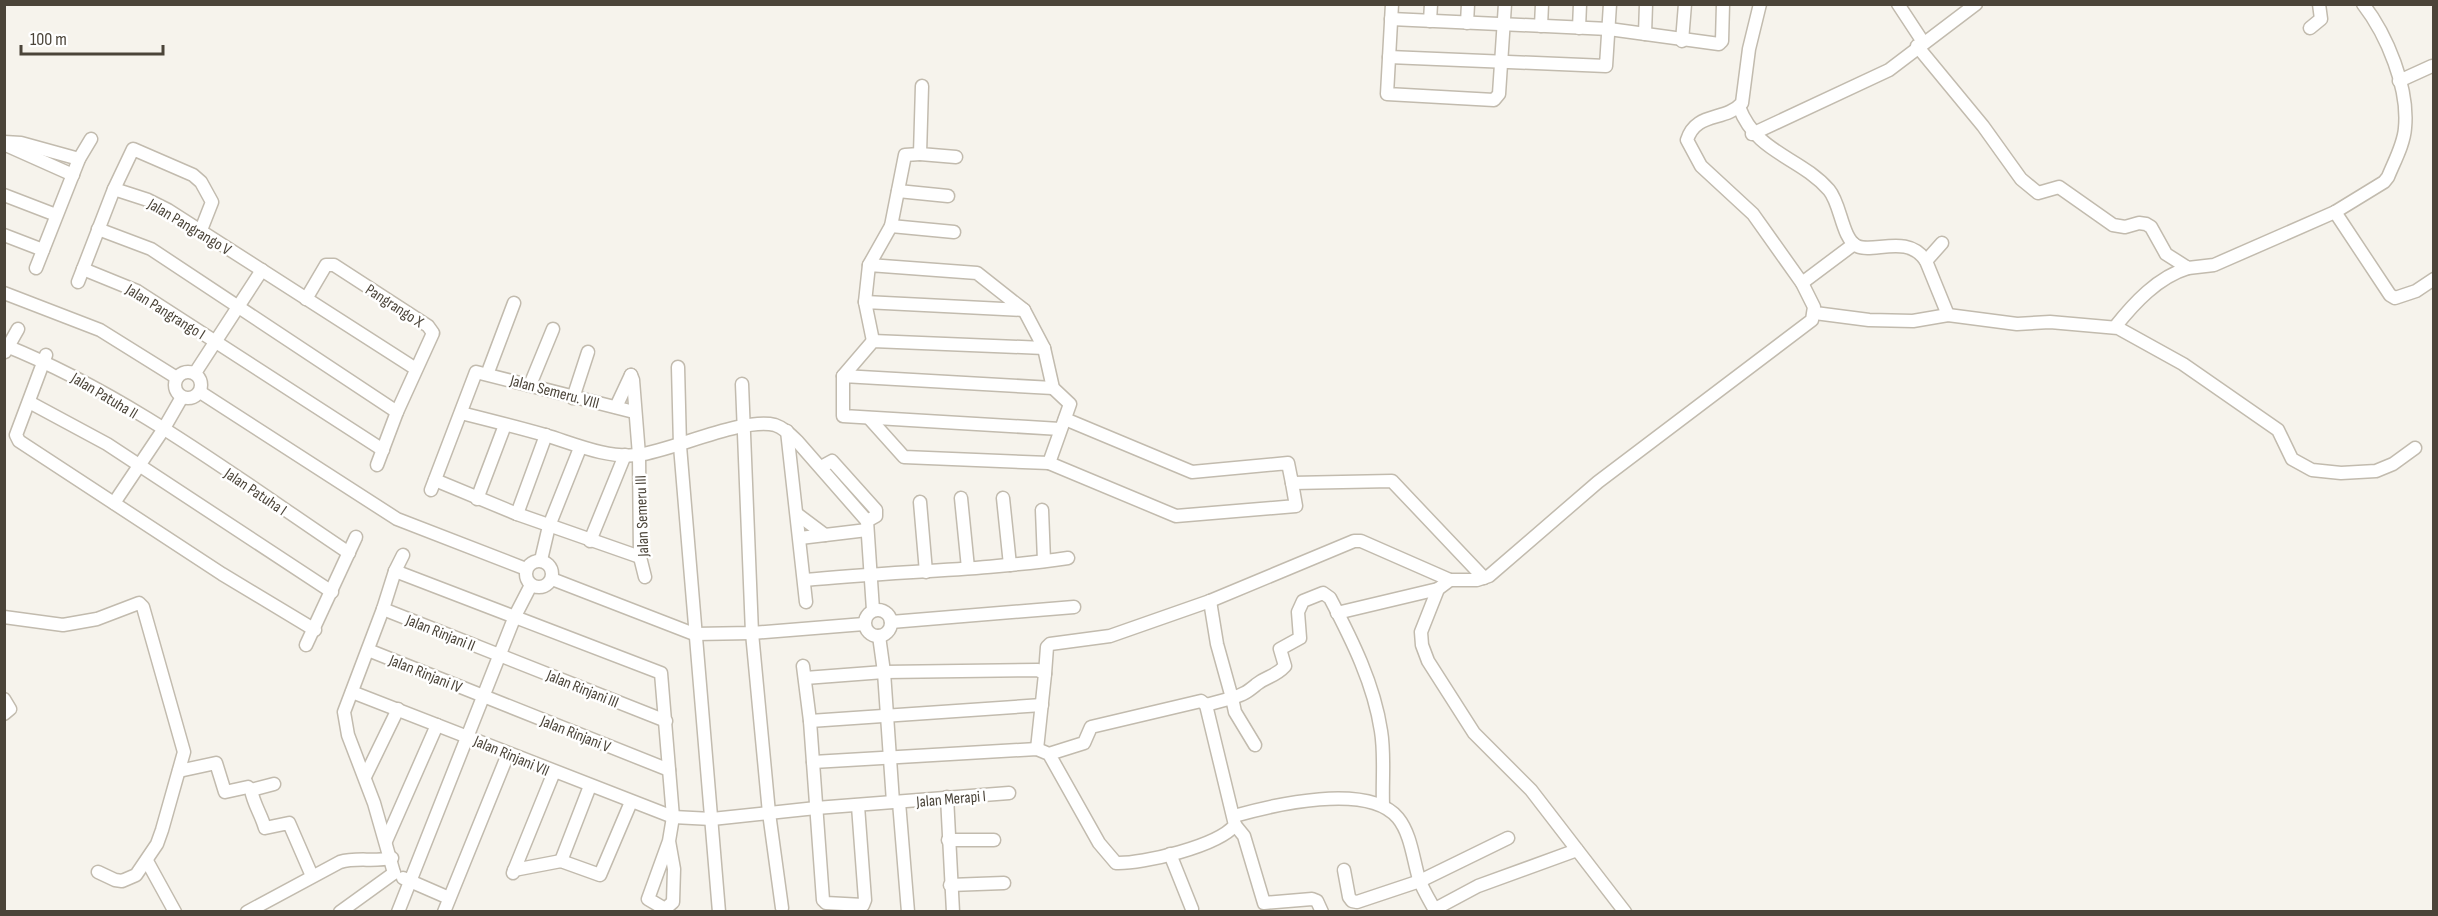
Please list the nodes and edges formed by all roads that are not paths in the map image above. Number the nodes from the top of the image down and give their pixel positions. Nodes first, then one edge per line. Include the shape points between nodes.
1 (1392, 4) edge
2 (1431, 4) edge
3 (1468, 4) edge
4 (1505, 4) edge
5 (1542, 4) edge
6 (1580, 4) edge
7 (1610, 4) edge
8 (1646, 4) edge
9 (1685, 4) edge
10 (1724, 4) edge
11 (1760, 4) edge
12 (1898, 4) edge
13 (1976, 4) edge
14 (2319, 4) edge
15 (2363, 4) edge
16 (1391, 19) junction
17 (1430, 21) junction
18 (1467, 23) junction
19 (1504, 25) junction
20 (1541, 26) junction
21 (1579, 28) junction
22 (2310, 28) dead end
23 (1609, 29) junction
24 (1645, 34) junction
25 (1682, 41) junction
26 (1920, 44) junction
27 (1389, 57) junction
28 (1502, 62) junction
29 (2433, 63) edge
30 (2399, 81) junction
31 (922, 86) dead end
32 (1739, 107) junction
33 (1752, 134) junction
34 (91, 139) dead end
35 (4, 143) edge
36 (920, 154) junction
37 (956, 157) dead end
38 (79, 159) junction
39 (73, 175) junction
40 (114, 189) junction
41 (898, 191) junction
42 (4, 195) edge
43 (948, 196) dead end
44 (2335, 212) junction
45 (56, 215) junction
46 (891, 226) junction
47 (98, 229) junction
48 (201, 230) junction
49 (954, 232) dead end
50 (4, 235) edge
51 (1942, 243) dead end
52 (1854, 244) junction
53 (43, 250) junction
54 (1926, 261) junction
55 (869, 265) junction
56 (36, 268) dead end
57 (2188, 268) junction
58 (83, 269) junction
59 (262, 270) junction
60 (2433, 279) edge
61 (78, 282) dead end
62 (1802, 283) junction
63 (4, 293) edge
64 (306, 299) junction
65 (866, 302) junction
66 (514, 303) dead end
67 (237, 306) junction
68 (1024, 310) junction
69 (1815, 313) junction
70 (1948, 315) junction
71 (2115, 327) junction
72 (18, 329) dead end
73 (553, 329) dead end
74 (214, 341) junction
75 (873, 341) junction
76 (5, 348) edge
77 (1044, 348) junction
78 (588, 352) dead end
79 (45, 359) junction
80 (678, 367) dead end
81 (416, 369) junction
82 (482, 372) junction
83 (195, 373) junction
84 (843, 376) junction
85 (177, 378) junction
86 (742, 384) dead end
87 (530, 385) junction
88 (1053, 388) junction
89 (200, 392) junction
90 (182, 397) junction
91 (573, 398) junction
92 (29, 402) junction
93 (616, 407) junction
94 (397, 412) junction
95 (461, 412) junction
96 (634, 412) junction
97 (868, 418) junction
98 (1063, 424) junction
99 (505, 425) junction
100 (745, 427) junction
101 (163, 430) junction
102 (787, 431) junction
103 (546, 435) junction
104 (680, 446) junction
105 (580, 448) junction
106 (2415, 448) dead end
107 (383, 450) junction
108 (639, 454) junction
109 (625, 455) junction
110 (1049, 463) junction
111 (139, 465) junction
112 (377, 465) dead end
113 (1292, 483) junction
114 (961, 498) dead end
115 (1003, 498) dead end
116 (477, 499) junction
117 (920, 502) dead end
118 (114, 503) junction
119 (517, 514) junction
120 (797, 514) junction
121 (1045, 517) dead end
122 (549, 526) junction
123 (867, 526) junction
124 (825, 535) junction
125 (356, 537) dead end
126 (800, 538) junction
127 (590, 541) junction
128 (349, 553) junction
129 (403, 555) dead end
130 (640, 557) junction
131 (1068, 558) dead end
132 (541, 561) junction
133 (1044, 561) junction
134 (1010, 564) junction
135 (968, 568) junction
136 (526, 569) junction
137 (394, 571) junction
138 (926, 572) junction
139 (871, 573) junction
140 (645, 577) dead end
141 (1484, 578) junction
142 (552, 579) junction
143 (805, 580) junction
144 (1450, 580) junction
145 (531, 585) junction
146 (1438, 589) junction
147 (332, 592) junction
148 (1210, 601) junction
149 (806, 602) dead end
150 (1074, 607) dead end
151 (383, 609) junction
152 (873, 610) junction
153 (1337, 613) junction
154 (515, 616) junction
155 (4, 617) edge
156 (891, 622) junction
157 (864, 624) junction
158 (315, 630) junction
159 (752, 633) junction
160 (694, 634) junction
161 (879, 636) junction
162 (306, 645) dead end
163 (368, 650) junction
164 (499, 655) junction
165 (884, 672) junction
166 (1045, 674) junction
167 (352, 692) junction
168 (483, 696) junction
169 (1232, 698) junction
170 (4, 699) edge
171 (1042, 705) junction
172 (1206, 705) junction
173 (398, 709) junction
174 (4, 714) edge
175 (888, 716) junction
176 (810, 721) junction
177 (666, 722) junction
178 (437, 724) junction
179 (469, 737) junction
180 (1255, 745) dead end
181 (1043, 751) junction
182 (507, 754) junction
183 (889, 758) junction
184 (813, 762) junction
185 (669, 770) junction
186 (179, 771) junction
187 (554, 772) junction
188 (365, 777) junction
189 (274, 784) dead end
190 (590, 786) junction
191 (251, 790) junction
192 (1009, 793) dead end
193 (947, 797) junction
194 (631, 802) junction
195 (896, 802) junction
196 (1383, 805) junction
197 (858, 806) junction
198 (816, 808) junction
199 (769, 813) junction
200 (673, 818) junction
201 (712, 819) junction
202 (1234, 821) junction
203 (1508, 838) dead end
204 (948, 840) junction
205 (994, 840) dead end
206 (386, 841) junction
207 (669, 841) junction
208 (1577, 850) junction
209 (1170, 854) junction
210 (392, 858) junction
211 (147, 861) junction
212 (561, 861) junction
213 (1344, 870) dead end
214 (98, 872) dead end
215 (394, 873) junction
216 (312, 876) junction
217 (410, 881) junction
218 (1420, 881) junction
219 (1004, 883) dead end
220 (950, 885) junction
221 (448, 898) junction
222 (782, 908) dead end
223 (1192, 909) dead end
224 (346, 910) edge
225 (1436, 910) edge
226 (175, 912) edge
227 (247, 912) edge
228 (398, 912) edge
229 (444, 912) edge
230 (719, 912) edge
231 (908, 912) edge
232 (953, 912) edge
233 (1322, 912) edge
234 (1625, 912) edge

1 - 16 street
2 - 17 street
3 - 18 street
4 - 19 street
5 - 20 street
6 - 21 street
7 - 23 street
8 - 24 street
9 - 25 street
10 - 25 street via 1721,43
11 - 32 street
12 - 26 street
13 - 26 street
14 - 22 street via 2321,19
15 - 30 street
16 - 17 street
16 - 27 street
17 - 18 street
18 - 19 street
19 - 20 street
19 - 28 street
20 - 21 street
21 - 23 street
23 - 24 street
23 - 28 street via 1606,66
24 - 25 street
26 - 33 street via 1889,70
26 - 57 street via 2008,162 2035,191 2059,187 2113,225 2146,224 2166,254
27 - 28 street
27 - 28 street via 1389,96 1494,100 1499,94
29 - 30 street
30 - 44 street via 2405,126 2388,177
31 - 36 street
32 - 33 street
32 - 62 street via 1700,121 1690,131 1688,145 1701,166 1754,214
33 - 52 street via 1826,187 1835,198
34 - 38 street
35 - 38 street
35 - 39 street
36 - 37 street
36 - 41 street via 905,155
38 - 39 street
39 - 45 street
40 - 47 street
40 - 48 street, Jalan Pangrango V via 148,200
40 - 48 street via 133,149 193,175 212,202
41 - 43 street
41 - 46 street
42 - 45 street
44 - 57 street via 2214,265
44 - 60 street via 2390,295 2403,296
45 - 53 street
46 - 49 street
46 - 55 street
47 - 58 street
47 - 67 street via 151,249
48 - 59 street, Jalan Pangrango V
50 - 53 street
51 - 54 street
52 - 54 street via 1866,248 1904,248 1922,255
52 - 62 street
53 - 56 street
54 - 70 street
55 - 65 street
55 - 68 street via 977,273
57 - 71 street via 2134,302
58 - 61 street
58 - 74 street, Jalan Pangrango I via 137,291
59 - 64 street, Jalan Pangrango V
59 - 67 street
62 - 69 street
63 - 85 street via 100,330
64 - 81 street, Jalan Pangrango V
64 - 81 street, Pangrango X via 326,266 334,265 431,330 432,337
65 - 68 street
65 - 75 street
66 - 82 street
67 - 74 street
67 - 94 street
68 - 77 street
69 - 70 street via 1913,321
69 - 141 street via 1812,320 1598,482
70 - 71 street via 2017,324 2050,322
71 - 106 street via 2183,364 2278,430 2292,459 2312,470 2376,471
72 - 76 street
73 - 87 street
74 - 83 street
74 - 107 street, Jalan Pangrango I
75 - 77 street
75 - 84 street
76 - 79 street, Jalan Patuha II
77 - 88 street
78 - 91 street
79 - 92 street
79 - 101 street, Jalan Patuha II
80 - 104 street
81 - 94 street, Pangrango X
82 - 87 street, Jalan Semeru. VIII
82 - 95 street
83 - 85 street via 182,373
83 - 89 street via 202,385
84 - 88 street
84 - 97 street via 843,416
85 - 90 street via 175,385
86 - 100 street
87 - 91 street, Jalan Semeru. VIII
88 - 98 street via 1070,404
89 - 90 street via 188,399
89 - 136 street via 397,519
90 - 101 street
91 - 93 street, Jalan Semeru. VIII
92 - 111 street via 76,425
92 - 118 street via 16,435 19,441
93 - 96 street, Jalan Semeru. VIII
93 - 96 street, Jalan Semeru III via 630,375
94 - 107 street, Pangrango X
95 - 99 street
95 - 116 street via 433,485
96 - 108 street, Jalan Semeru III
97 - 98 street
97 - 110 street via 904,457
98 - 110 street
98 - 113 street via 1192,472 1288,463
99 - 103 street
99 - 116 street
100 - 102 street via 775,425
100 - 104 street
100 - 159 street
101 - 111 street
101 - 128 street, Jalan Patuha I
102 - 120 street
102 - 123 street
103 - 105 street
103 - 119 street
104 - 108 street
104 - 160 street
105 - 109 street
105 - 122 street
107 - 112 street, Pangrango X
108 - 109 street
108 - 130 street, Jalan Semeru III
109 - 127 street
110 - 113 street via 1176,516 1296,506
111 - 118 street
111 - 147 street
113 - 141 street via 1392,481
114 - 135 street
115 - 134 street
116 - 119 street
117 - 138 street
118 - 158 street
119 - 122 street
120 - 124 street
120 - 126 street
121 - 133 street
122 - 127 street
122 - 132 street
123 - 124 street
123 - 139 street
124 - 126 street
125 - 128 street
126 - 143 street
127 - 130 street
128 - 147 street
129 - 137 street
130 - 140 street, Jalan Semeru III
131 - 133 street
132 - 136 street
132 - 142 street via 550,566
133 - 134 street
134 - 135 street
135 - 138 street
136 - 145 street via 525,576
137 - 151 street
137 - 154 street
138 - 139 street
139 - 143 street
139 - 152 street
141 - 144 street
142 - 145 street via 541,588
142 - 160 street
143 - 149 street
144 - 146 street
144 - 148 street via 1354,541
145 - 154 street
146 - 153 street
146 - 208 street via 1421,632 1428,661 1474,733 1525,784
147 - 158 street
148 - 166 street via 1110,636 1050,644
148 - 169 street
150 - 156 street
151 - 163 street
151 - 164 street, Jalan Rinjani II
152 - 156 street via 884,610
152 - 157 street
153 - 169 street via 1323,593 1303,601 1298,612 1300,638 1280,649 1286,666 1250,692
153 - 196 street via 1359,657 1377,710
154 - 164 street
154 - 177 street via 662,673
155 - 186 street via 63,625 97,619 141,604 184,752
156 - 161 street via 890,629
157 - 159 street
157 - 161 street via 872,635
158 - 162 street
159 - 160 street
159 - 199 street
160 - 201 street
161 - 165 street
163 - 167 street
163 - 168 street, Jalan Rinjani IV
164 - 168 street
164 - 177 street, Jalan Rinjani III
165 - 166 street via 1031,669
165 - 175 street
165 - 176 street via 804,672
166 - 171 street
167 - 173 street, Jalan Rinjani VII
167 - 188 street via 344,712 348,735
168 - 179 street
168 - 185 street, Jalan Rinjani V
169 - 172 street
169 - 180 street via 1235,712
170 - 174 street via 10,709
171 - 175 street
171 - 181 street
172 - 181 street via 1192,701 1091,727 1084,742
172 - 202 street
173 - 178 street, Jalan Rinjani VII
173 - 188 street
175 - 176 street
175 - 183 street
176 - 184 street
177 - 185 street
178 - 179 street, Jalan Rinjani VII
178 - 206 street
179 - 182 street, Jalan Rinjani VII
179 - 217 street
181 - 183 street
181 - 209 street via 1099,843 1116,863
182 - 187 street, Jalan Rinjani VII
182 - 221 street
183 - 184 street
183 - 195 street
184 - 198 street
185 - 200 street
186 - 191 street via 216,763 225,792 248,787
186 - 211 street via 162,830
187 - 190 street, Jalan Rinjani VII
187 - 212 street via 513,871
188 - 206 street
189 - 191 street
190 - 194 street, Jalan Rinjani VII
190 - 212 street
191 - 216 street via 254,806 266,828 289,823
192 - 193 street, Jalan Merapi I
193 - 195 street, Jalan Merapi I
193 - 204 street
194 - 200 street, Jalan Rinjani VII
194 - 212 street via 600,875
195 - 197 street, Jalan Merapi I
195 - 231 street
196 - 202 street via 1370,800 1301,801
196 - 218 street via 1404,828
197 - 198 street, Jalan Merapi I
197 - 198 street via 863,905 824,902
198 - 199 street, Jalan Merapi I
199 - 201 street, Jalan Rinjani VII
199 - 222 street
200 - 201 street, Jalan Rinjani VII
200 - 207 street
201 - 230 street
202 - 209 street via 1228,832
202 - 233 street via 1244,836 1264,903 1312,899
203 - 218 street
204 - 205 street
204 - 220 street
206 - 210 street
207 - 207 street via 673,902 665,909 650,903 648,894
208 - 225 street via 1478,886
208 - 234 street
209 - 223 street
210 - 215 street
210 - 216 street via 350,859
211 - 214 street via 136,875 122,881
211 - 226 street
213 - 218 street via 1352,901
215 - 217 street
215 - 224 street
216 - 227 street
217 - 221 street
217 - 228 street
218 - 225 street
219 - 220 street
220 - 232 street
221 - 229 street

